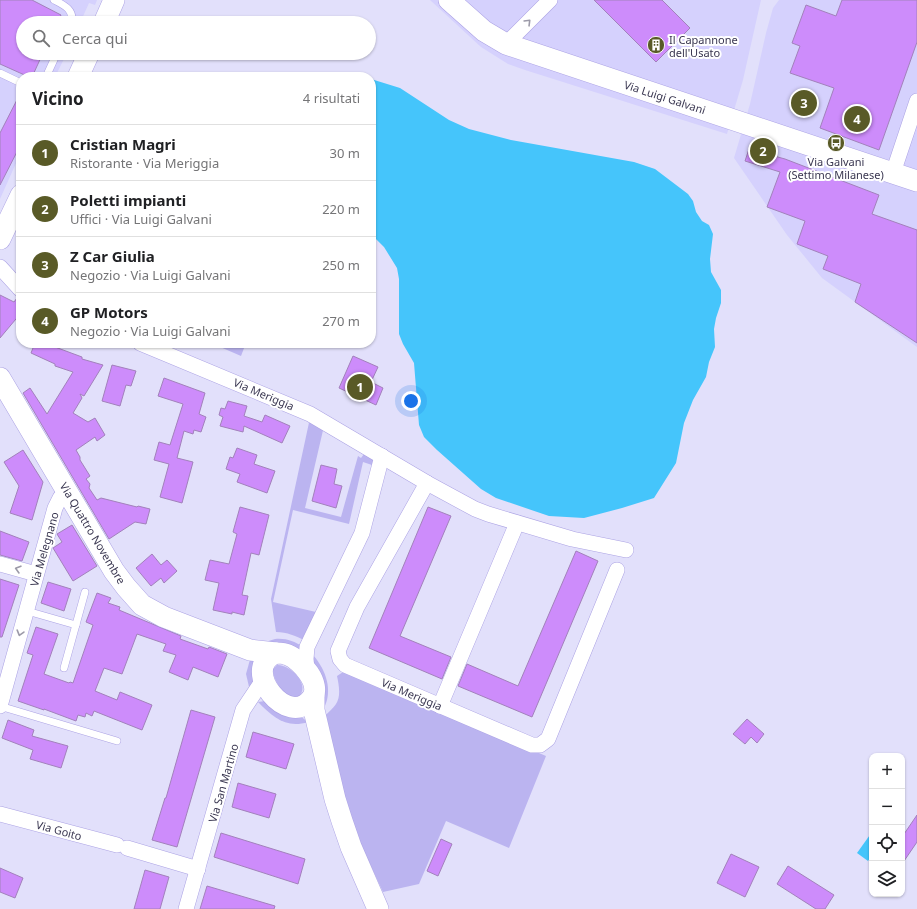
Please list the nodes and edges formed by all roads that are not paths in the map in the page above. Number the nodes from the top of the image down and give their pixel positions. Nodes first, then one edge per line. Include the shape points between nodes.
1 (54, 0) edge
2 (114, 0) edge
3 (449, 0) edge
4 (550, 0) edge
5 (72, 16) edge
6 (107, 16) edge
7 (506, 44) junction
8 (54, 60) edge
9 (86, 60) edge
10 (48, 72) edge
11 (80, 72) edge
12 (0, 73) edge
13 (16, 81) edge
14 (917, 101) edge
15 (893, 173) junction
16 (917, 181) edge
17 (16, 205) edge
18 (0, 239) edge
19 (0, 267) edge
20 (0, 282) edge
21 (16, 285) edge
22 (16, 288) edge
23 (152, 348) edge
24 (0, 378) edge
25 (382, 456) junction
26 (427, 483) junction
27 (67, 491) junction
28 (517, 523) junction
29 (626, 550) dead end
30 (0, 564) edge
31 (617, 570) dead end
32 (36, 574) junction
33 (84, 592) dead end
34 (27, 611) junction
35 (76, 625) junction
36 (274, 663) junction
37 (64, 668) dead end
38 (307, 702) junction
39 (0, 706) edge
40 (440, 706) junction
41 (118, 741) dead end
42 (0, 814) edge
43 (198, 869) junction
44 (186, 909) edge
45 (378, 909) edge

1 - 5 lane via 71,11
2 - 6 street
3 - 7 street, Via Luigi Galvani via 484,32
7 -> 4 street
7 - 15 street, Via Luigi Galvani
8 - 10 lane
9 - 11 street
12 - 13 lane
14 - 15 street
15 - 16 street, Via Luigi Galvani
17 - 18 street
19 - 21 street
20 - 22 street
23 - 25 street, Via Meriggia via 310,414
24 - 27 street, Via Quattro Novembre
25 - 26 street, Via Meriggia
25 - 36 street via 362,533
26 - 28 street via 475,509
26 - 40 street, Via Meriggia via 357,607 338,650 345,665
27 - 32 street, Via Melegnano via 55,508
27 - 36 street, Via Quattro Novembre via 114,571 142,604 164,617
28 - 29 street via 572,539
28 - 40 street
32 -> 30 street
31 - 40 street, Via Meriggia via 548,739 540,745 532,746
32 - 34 street, Via Melegnano
33 - 35 lane
34 - 35 lane
34 -> 39 street, Via Melegnano
35 - 37 lane
36 - 38 street via 278,701 293,708
36 - 38 street via 295,658 307,670 315,690
36 - 43 street, Via San Martino via 243,710
38 - 45 street via 317,725 351,847
39 - 41 lane, Via Melegnano
42 - 43 street, Via Goito
43 - 44 street, Via San Martino

